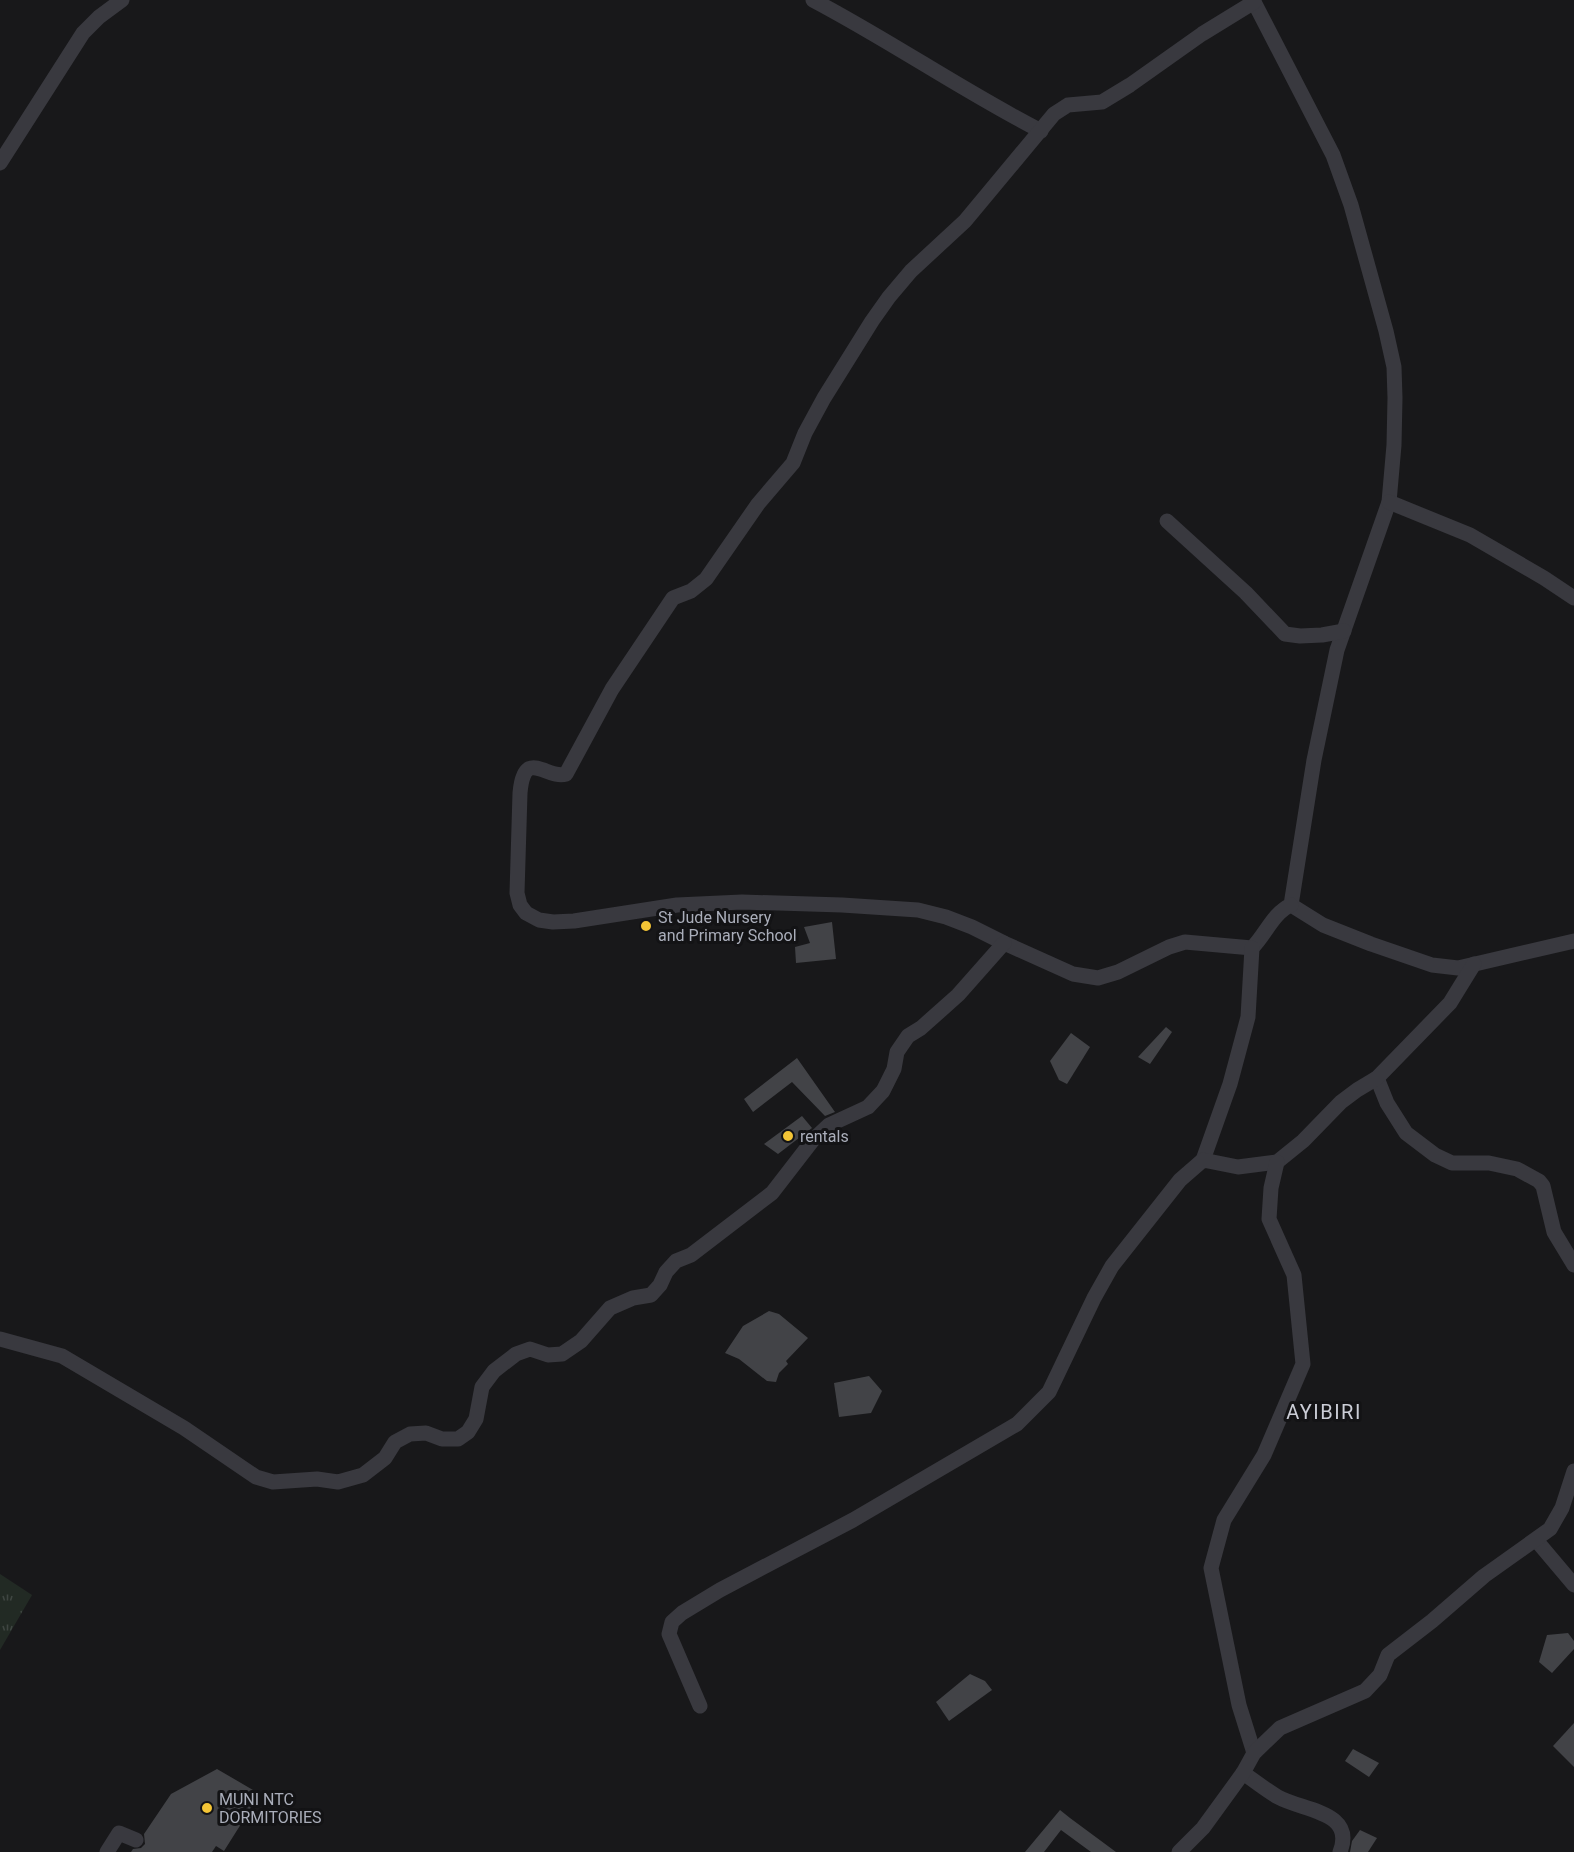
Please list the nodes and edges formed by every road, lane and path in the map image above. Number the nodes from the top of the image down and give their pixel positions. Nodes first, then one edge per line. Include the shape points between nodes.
1 (122, 0) edge
2 (813, 0) edge
3 (1254, 1) edge
4 (1041, 131) junction
5 (0, 163) edge
6 (1389, 502) junction
7 (1167, 521) dead end
8 (1574, 598) edge
9 (1344, 632) junction
10 (1291, 904) junction
11 (1574, 940) edge
12 (1004, 943) junction
13 (1252, 948) junction
14 (1474, 964) junction
15 (1377, 1078) junction
16 (1203, 1160) junction
17 (1277, 1162) junction
18 (1574, 1265) edge
19 (0, 1339) edge
20 (1574, 1471) edge
21 (1536, 1540) junction
22 (1574, 1585) edge
23 (700, 1706) dead end
24 (1254, 1753) junction
25 (1244, 1773) junction
26 (136, 1840) dead end
27 (107, 1852) edge
28 (1179, 1852) edge
29 (1340, 1852) edge

1 - 5 street via 83,33
2 - 4 street
3 - 4 street via 1102,102 1062,108
3 - 6 street via 1333,155 1386,331 1394,367 1395,398
4 - 12 street via 965,221 889,297 824,398 793,463 758,504 706,579 673,598 612,689 566,774 561,776 542,768 525,773 520,786 517,851 520,905 539,920 574,921 677,905 842,905 918,910 946,916
6 - 8 street via 1470,535
6 - 9 street
7 - 9 street via 1285,634
9 - 10 street via 1314,760
10 - 13 street via 1281,909
10 - 14 street via 1323,925 1432,965 1458,968
11 - 14 street
12 - 13 street via 1073,974 1098,978 1185,942
12 - 19 street via 958,994 908,1036 897,1052 883,1091 868,1107 829,1125 772,1193 691,1255 676,1261 651,1295 610,1308 581,1341 561,1354 530,1349 516,1354 494,1371 482,1387 476,1419 458,1439 410,1434 395,1442 386,1458 363,1475 338,1482 273,1482 256,1477 184,1428 62,1356
13 - 16 street via 1248,1017
14 - 15 street via 1450,1003
15 - 17 street via 1341,1102
15 - 18 street via 1406,1133 1435,1155 1452,1163 1489,1163 1517,1169 1539,1181 1554,1232
16 - 17 street via 1238,1167
16 - 23 street via 1180,1180 1112,1266 1049,1392 1017,1424 853,1520 720,1590 672,1622 669,1634
17 - 24 street via 1269,1219 1294,1275 1303,1364 1264,1455 1224,1521 1211,1568 1239,1705
20 - 21 street via 1550,1530
21 - 22 street
21 - 24 street via 1484,1576 1388,1655 1380,1675 1365,1691 1280,1728
24 - 25 street
25 - 28 street via 1203,1828
25 - 29 street via 1278,1797 1336,1820 1344,1834
26 - 27 street via 119,1833

